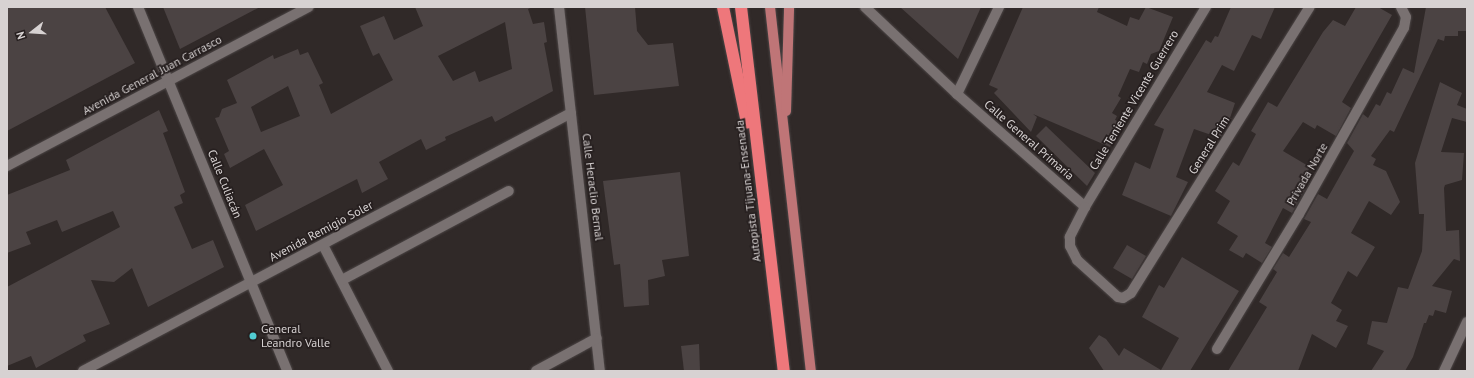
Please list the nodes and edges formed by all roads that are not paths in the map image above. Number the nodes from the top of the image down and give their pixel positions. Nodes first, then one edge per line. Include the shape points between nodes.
1 (138, 7) edge
2 (309, 7) edge
3 (560, 7) edge
4 (723, 7) edge
5 (741, 7) edge
6 (770, 7) edge
7 (789, 7) edge
8 (865, 7) edge
9 (999, 7) edge
10 (1206, 7) edge
11 (1310, 7) edge
12 (1401, 7) edge
13 (168, 80) junction
14 (957, 94) junction
15 (571, 113) junction
16 (785, 151) junction
17 (7, 166) edge
18 (509, 191) dead end
19 (762, 191) junction
20 (1085, 207) junction
21 (322, 245) junction
22 (342, 280) junction
23 (251, 282) junction
24 (1467, 322) edge
25 (598, 338) junction
26 (1217, 349) dead end
27 (83, 371) edge
28 (287, 371) edge
29 (388, 371) edge
30 (536, 371) edge
31 (600, 371) edge
32 (784, 371) edge
33 (811, 371) edge
34 (1444, 371) edge

1 - 13 street, Calle Culiacán
2 - 13 street, Avenida General Juan Carrasco
3 - 15 street, Calle Heraclio Bernal
4 - 19 highway
5 - 19 highway, Autopista Tijuana-Ensenada
6 - 16 main road
7 - 16 main road
8 - 14 street, Calle General Primaria
9 - 14 street
10 - 20 street, Calle Teniente Vicente Guerrero
11 - 20 street, General Prim via 1162,246 1128,296 1122,298 1114,295 1072,253 1070,237
12 - 26 street, Privada Norte via 1406,17 1404,28 1299,214
13 - 17 street, Avenida General Juan Carrasco
13 - 23 street, Calle Culiacán
14 - 20 street, Calle General Primaria
15 - 21 street, Avenida Remigio Soler
15 - 25 street, Calle Heraclio Bernal
16 - 33 main road
18 - 22 street
19 - 32 highway, Autopista Tijuana-Ensenada
21 - 22 street
21 - 23 street, Avenida Remigio Soler
22 - 29 street
23 - 27 street, Avenida Remigio Soler
23 - 28 street, Calle Culiacán
24 - 34 street
25 - 30 street
25 - 31 street, Calle Heraclio Bernal

